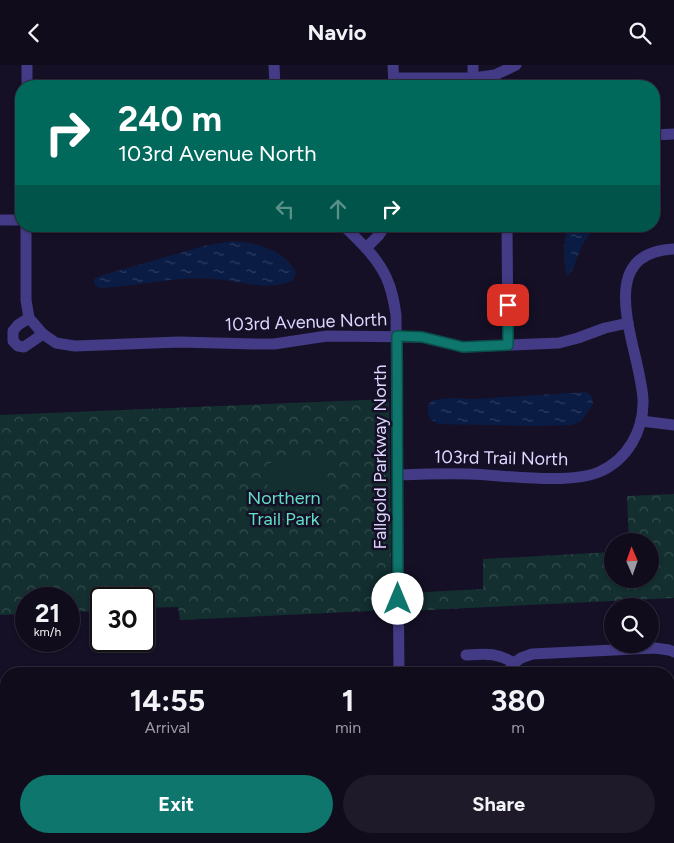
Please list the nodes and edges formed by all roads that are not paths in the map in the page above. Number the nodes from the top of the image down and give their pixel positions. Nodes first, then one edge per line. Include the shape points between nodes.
1 (27, 65) edge
2 (274, 65) edge
3 (394, 65) edge
4 (473, 65) edge
5 (516, 65) edge
6 (473, 79) junction
7 (27, 80) edge
8 (275, 80) edge
9 (394, 80) edge
10 (447, 80) edge
11 (674, 134) edge
12 (660, 135) edge
13 (0, 220) edge
14 (15, 220) edge
15 (26, 232) edge
16 (350, 232) edge
17 (381, 232) edge
18 (507, 232) edge
19 (366, 248) junction
20 (674, 249) edge
21 (29, 318) junction
22 (628, 323) junction
23 (43, 334) junction
24 (397, 336) junction
25 (508, 345) junction
26 (641, 421) junction
27 (674, 425) edge
28 (398, 475) junction
29 (674, 652) edge
30 (466, 655) dead end
31 (514, 663) junction
32 (399, 667) edge
33 (511, 667) edge

1 - 7 street
2 - 8 street
3 - 9 street
4 - 6 street
5 - 6 street via 495,75
6 - 10 street
11 - 12 street
13 - 14 street
15 - 21 street
16 - 19 street, Fallgold Parkway North
17 - 19 street
18 - 25 street
19 - 24 street, Fallgold Parkway North via 390,286
20 - 22 street, 103rd Trail North via 657,251 633,265 625,290
21 - 23 street
21 - 23 street via 13,331 18,346 24,347
22 - 25 street, 103rd Avenue North via 559,343
22 - 26 street, 103rd Trail North via 641,380
23 - 24 street, 103rd Avenue North via 56,343 75,346 179,342 255,345 327,336
24 - 25 street, 103rd Avenue North via 422,337 463,347
24 - 28 street, Fallgold Parkway North
26 - 27 street
26 - 28 street, 103rd Trail North via 626,455 596,473 550,478
28 - 32 street, Fallgold Parkway North
29 - 31 street via 655,648 532,654
30 - 31 street via 492,654
31 - 33 street

